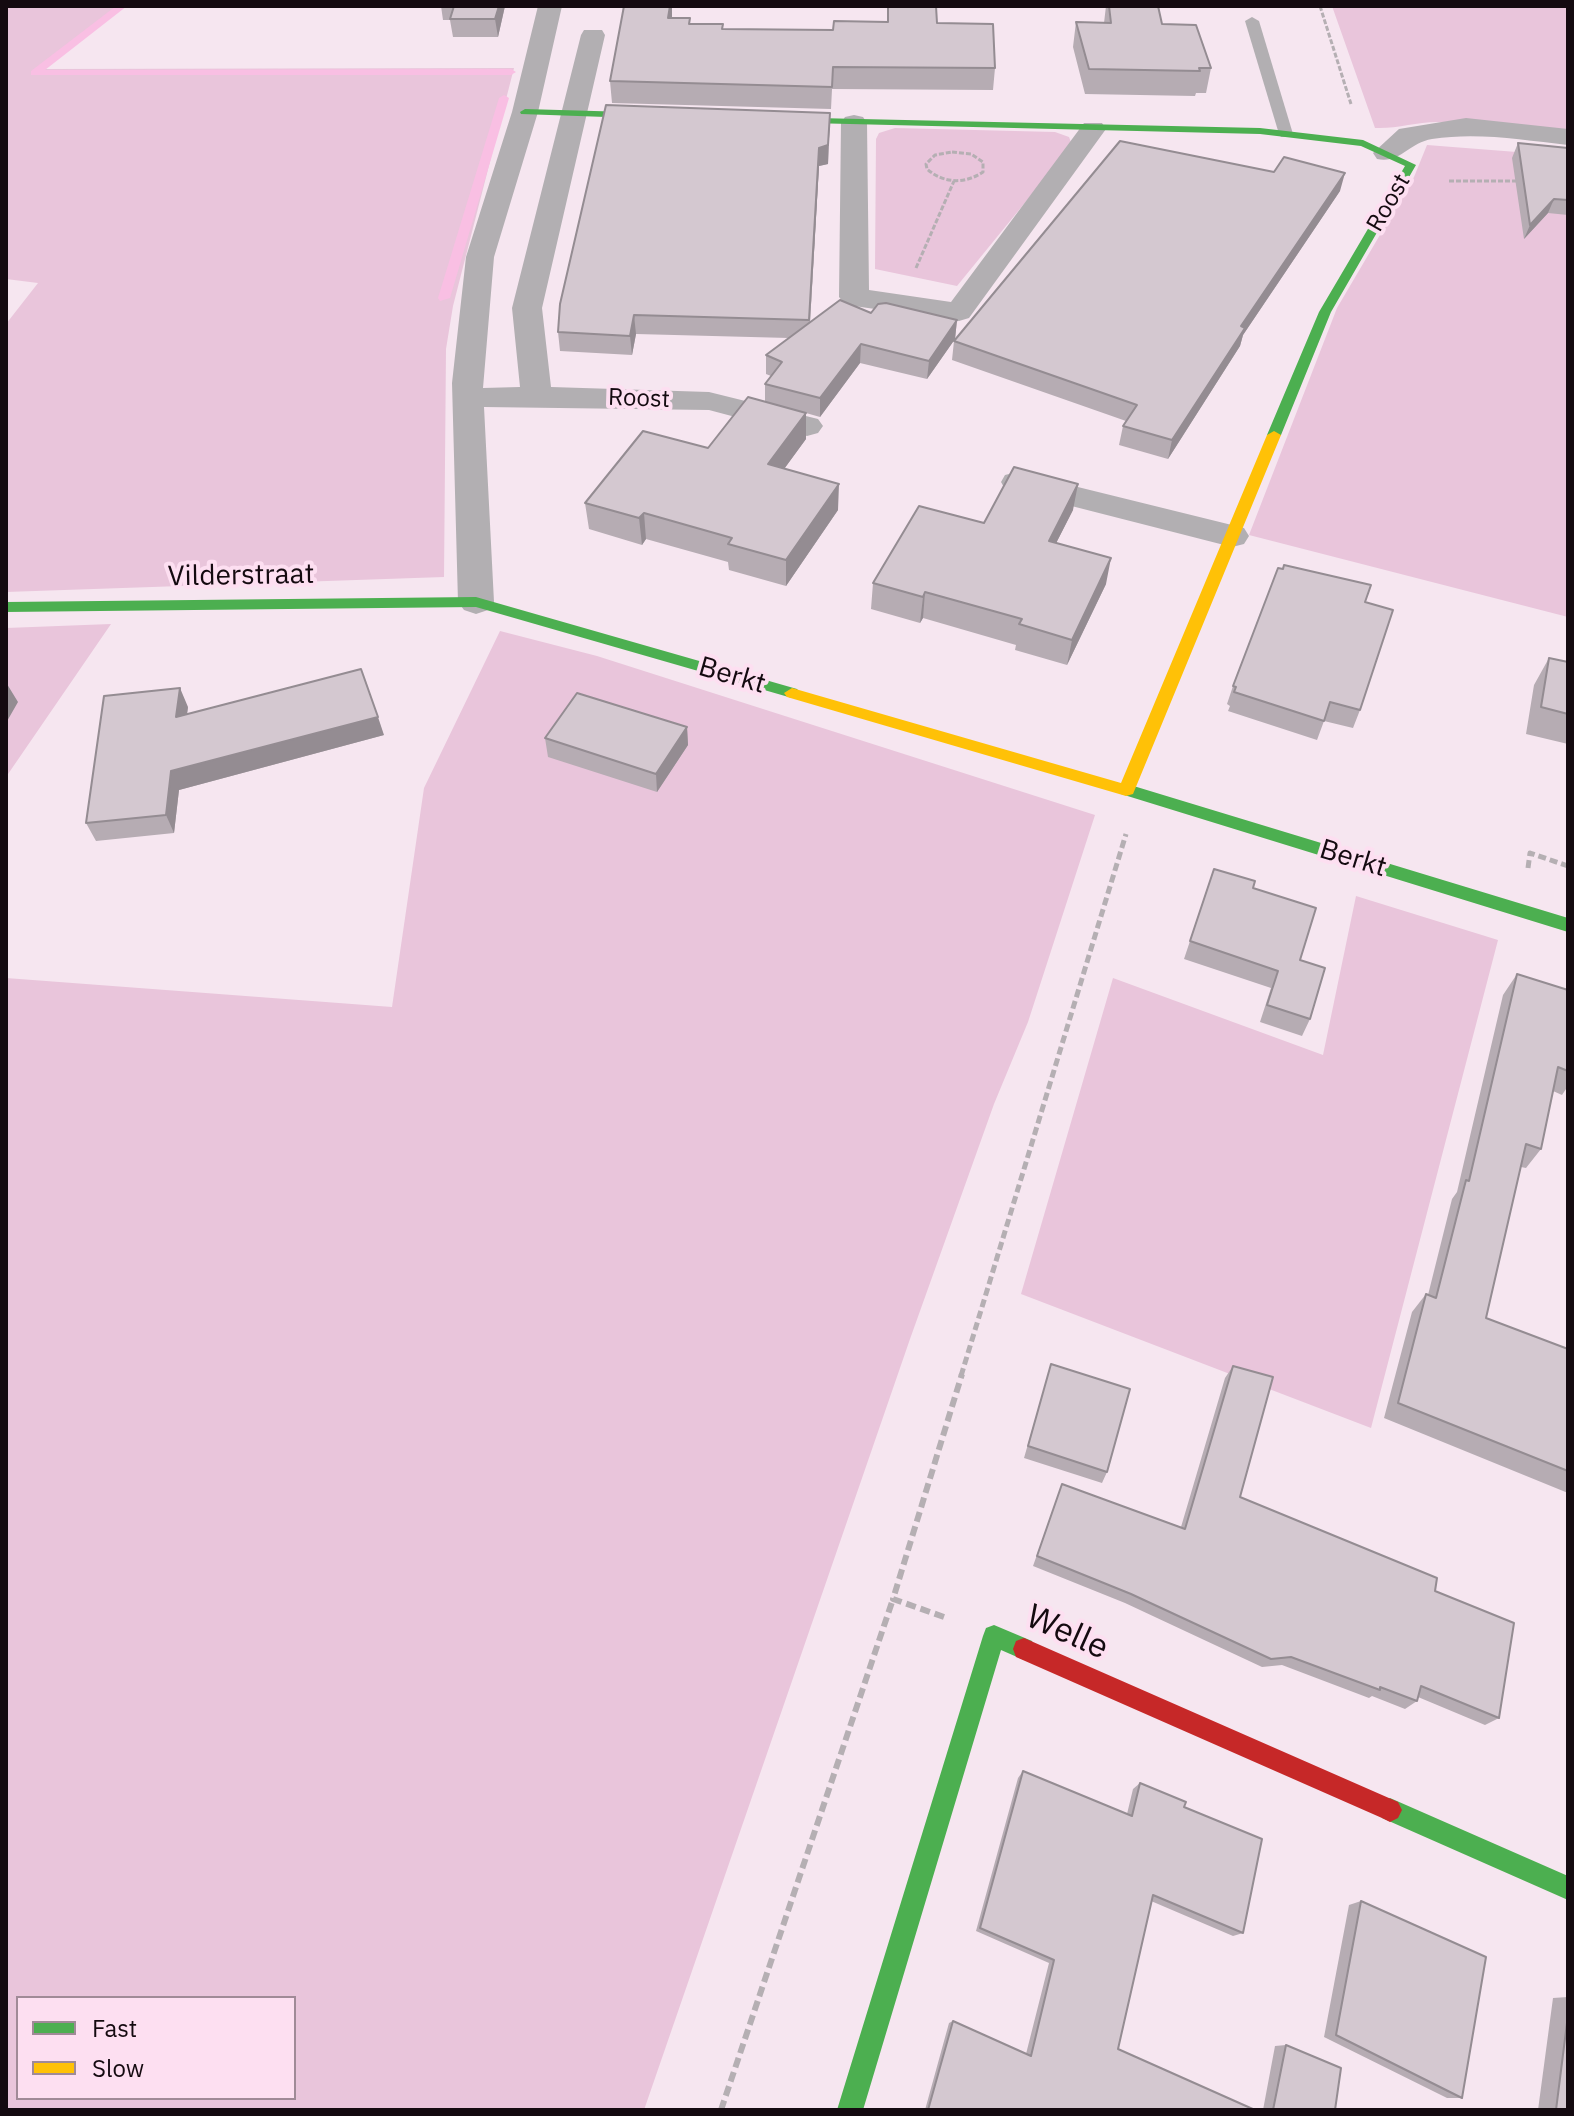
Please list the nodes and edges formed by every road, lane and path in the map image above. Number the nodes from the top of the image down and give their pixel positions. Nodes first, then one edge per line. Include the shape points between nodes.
1 (550, 6) edge
2 (1320, 6) edge
3 (1252, 21) dead end
4 (593, 35) dead end
5 (525, 112) junction
6 (574, 114) junction
7 (683, 117) edge
8 (760, 120) edge
9 (854, 123) junction
10 (1093, 129) junction
11 (1286, 134) junction
12 (1568, 137) edge
13 (1374, 148) junction
14 (1406, 174) junction
15 (954, 181) junction
16 (1526, 181) edge
17 (901, 303) junction
18 (536, 396) junction
19 (468, 398) junction
20 (807, 426) dead end
21 (1014, 481) edge
22 (1232, 536) junction
23 (476, 602) junction
24 (6, 607) edge
25 (1132, 792) junction
26 (1568, 925) edge
27 (893, 1599) junction
28 (994, 1636) junction
29 (1568, 1888) edge
30 (721, 2110) edge
31 (850, 2110) edge

1 - 5 street
2 - 13 path
3 - 11 lane
4 - 6 street
5 - 6 street
5 - 19 street via 480,257
6 - 7 street
6 - 18 street via 527,308
8 - 9 street, Roost
9 - 10 street, Roost
9 - 17 street via 854,297
10 - 11 street, Roost
10 - 17 street via 959,312
11 - 13 street, Roost
12 - 13 street via 1466,126 1408,135
13 - 14 street, Roost via 1411,165
14 - 16 path via 1435,181
14 - 22 street, Roost via 1325,312
15 - 15 path via 978,176 983,162 958,152 929,159 931,173
15 - 17 path
18 - 19 street, Roost
18 - 20 street, Roost via 709,401
19 - 23 street
21 - 22 street
22 - 25 street, Roost
23 - 24 street, Vilderstraat
23 - 25 street, Berkt
25 - 26 street, Berkt
25 - 27 path
27 - 28 path
27 - 30 path
28 - 29 street, Welle
28 - 31 street, Welle

